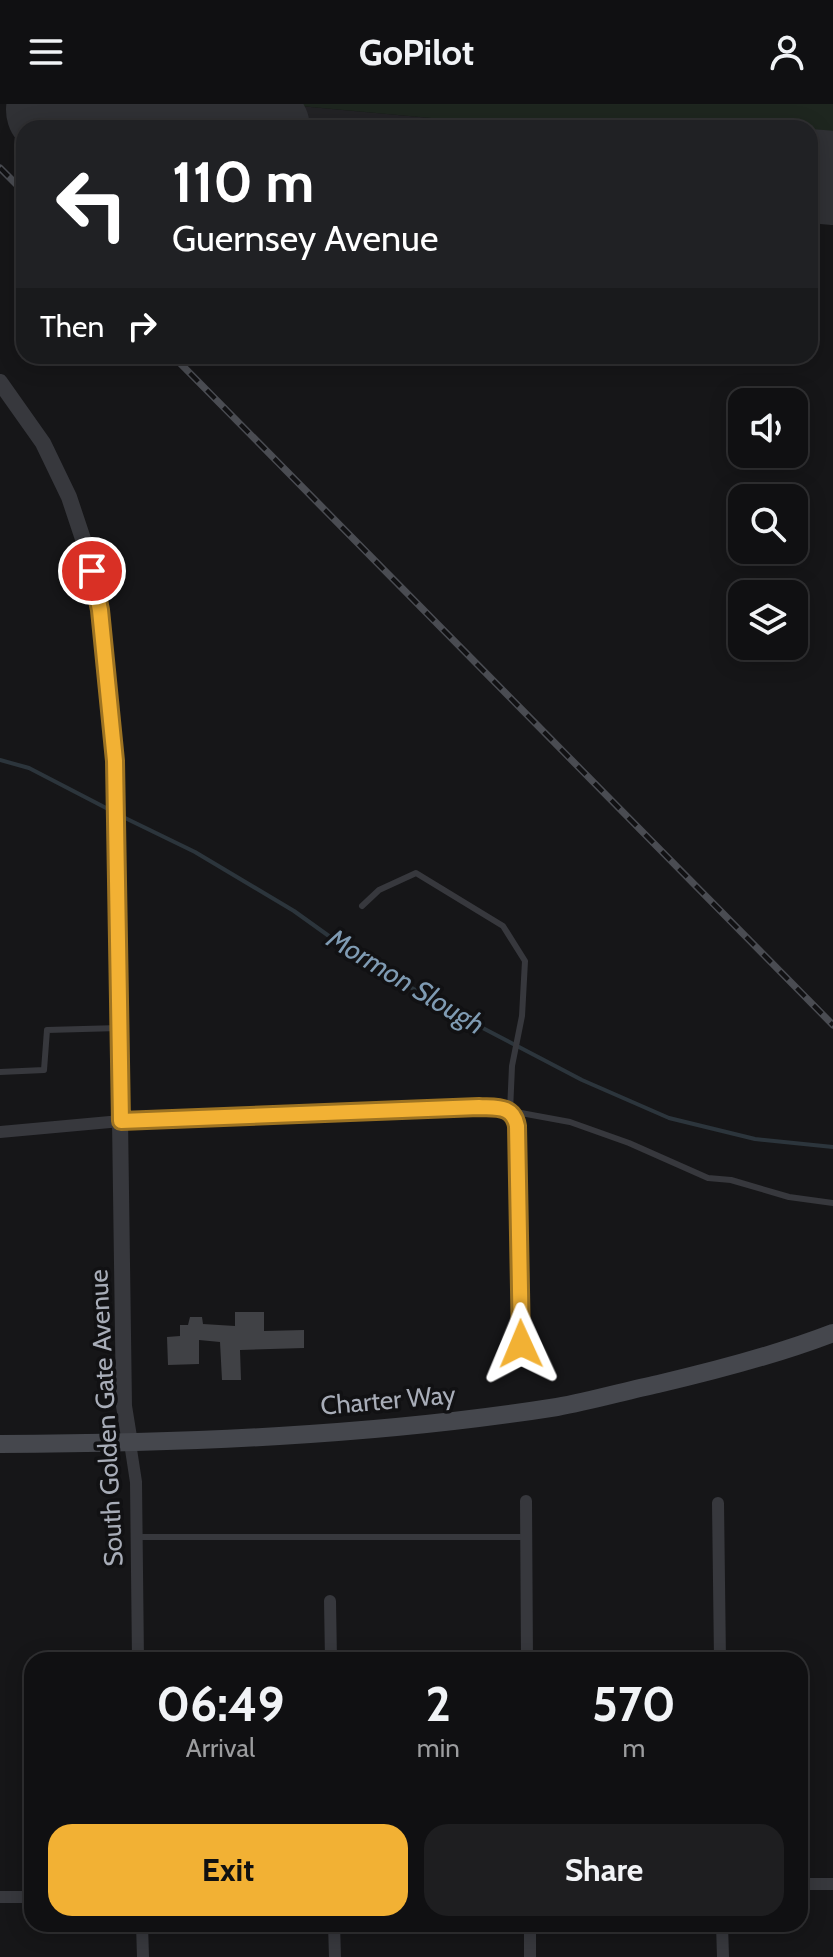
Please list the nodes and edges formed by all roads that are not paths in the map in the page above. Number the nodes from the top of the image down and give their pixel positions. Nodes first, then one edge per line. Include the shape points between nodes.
1 (0, 382) edge
2 (362, 906) dead end
3 (120, 1028) junction
4 (0, 1072) edge
5 (510, 1111) junction
6 (121, 1121) junction
7 (0, 1132) edge
8 (833, 1203) edge
9 (833, 1333) edge
10 (521, 1344) dead end
11 (130, 1443) junction
12 (0, 1444) edge
13 (526, 1501) dead end
14 (718, 1503) dead end
15 (137, 1537) junction
16 (526, 1537) junction
17 (330, 1601) dead end
18 (138, 1652) edge
19 (331, 1652) edge
20 (527, 1652) edge
21 (720, 1652) edge
22 (808, 1884) edge
23 (833, 1884) edge
24 (0, 1897) edge
25 (24, 1897) edge
26 (142, 1932) edge
27 (334, 1932) edge
28 (530, 1932) edge
29 (722, 1932) edge
30 (143, 1957) edge
31 (335, 1957) edge
32 (530, 1957) edge
33 (723, 1957) edge

1 - 3 street, South Golden Gate Avenue via 43,443 69,497 100,610 115,761
2 - 5 lane via 379,890 416,873 503,926 525,961
3 - 4 lane via 47,1030 44,1070
3 - 6 street, South Golden Gate Avenue
5 - 6 street via 479,1107
5 - 8 lane via 570,1122 708,1178
5 - 10 street via 517,1126
6 - 7 street
6 - 11 street, South Golden Gate Avenue via 124,1406
9 - 11 main road, Charter Way via 754,1361 561,1406 443,1423
11 - 12 main road, Charter Way
11 - 15 street, South Golden Gate Avenue
13 - 16 street
14 - 21 street
15 - 16 lane
15 - 18 street, South Golden Gate Avenue
16 - 20 street
17 - 19 street
22 - 23 street
24 - 25 street
26 - 30 street
27 - 31 street
28 - 32 street
29 - 33 street

